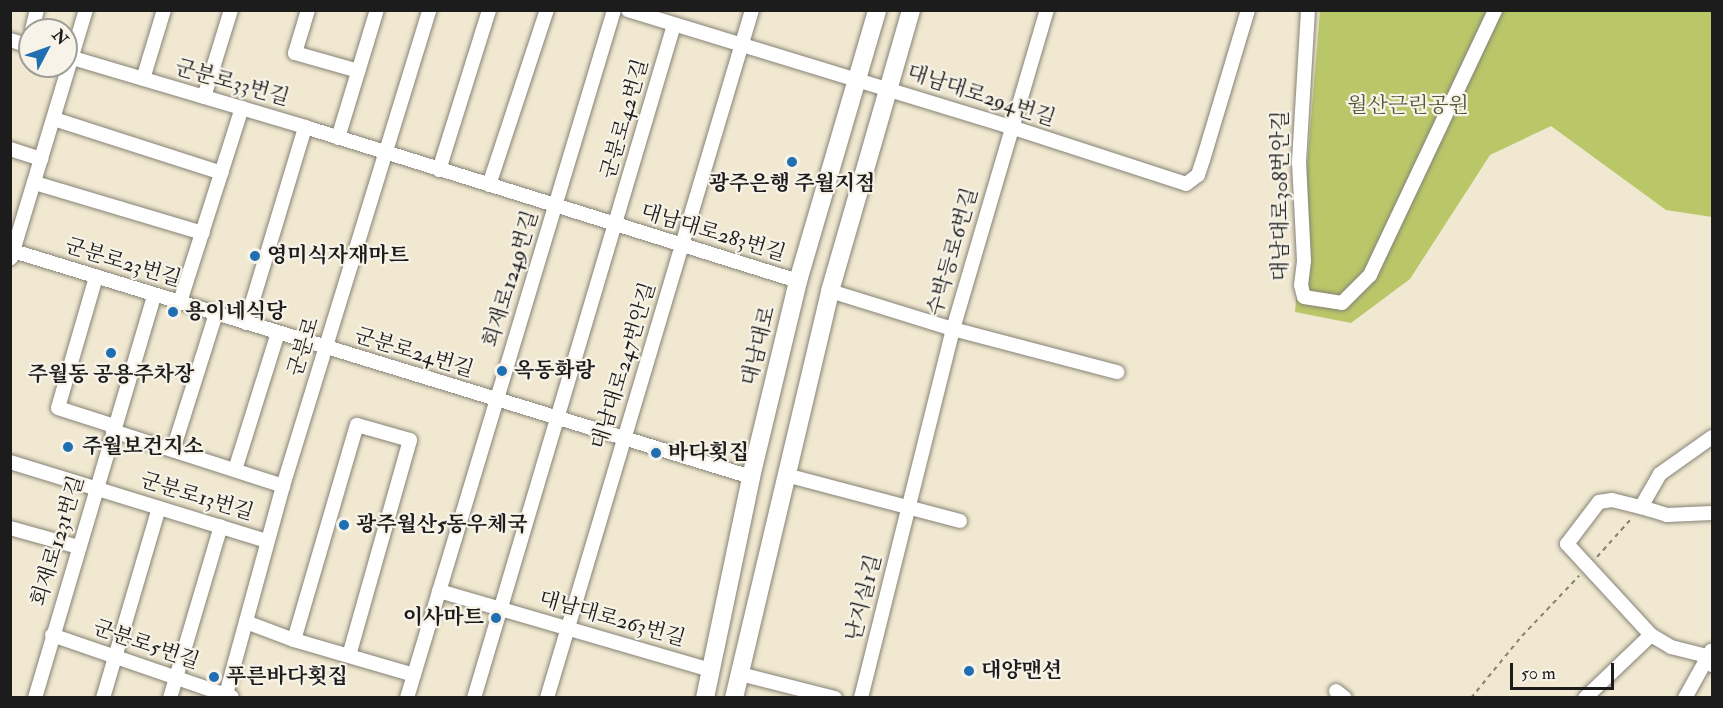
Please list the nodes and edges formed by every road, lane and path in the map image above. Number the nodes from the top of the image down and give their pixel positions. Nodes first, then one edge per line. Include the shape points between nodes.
1 (86, 10) edge
2 (164, 10) edge
3 (231, 10) edge
4 (308, 10) edge
5 (377, 10) edge
6 (429, 10) edge
7 (489, 10) edge
8 (547, 10) edge
9 (614, 10) edge
10 (628, 10) edge
11 (752, 10) edge
12 (877, 10) edge
13 (911, 10) edge
14 (1047, 10) edge
15 (1248, 10) edge
16 (1308, 10) edge
17 (1495, 10) edge
18 (674, 25) junction
19 (78, 32) edge
20 (741, 47) junction
21 (78, 60) edge
22 (358, 71) junction
23 (64, 78) edge
24 (143, 79) junction
25 (856, 80) junction
26 (888, 88) junction
27 (204, 97) junction
28 (242, 108) junction
29 (54, 118) junction
30 (305, 127) junction
31 (1011, 127) junction
32 (338, 138) junction
33 (10, 149) edge
34 (386, 153) junction
35 (41, 159) junction
36 (439, 170) junction
37 (222, 172) junction
38 (35, 183) junction
39 (489, 185) junction
40 (555, 206) junction
41 (616, 224) junction
42 (203, 233) junction
43 (682, 245) junction
44 (11, 253) edge
45 (96, 277) junction
46 (798, 281) junction
47 (830, 291) junction
48 (153, 295) junction
49 (180, 302) junction
50 (216, 314) junction
51 (246, 323) junction
52 (953, 328) junction
53 (278, 333) junction
54 (326, 348) junction
55 (1117, 372) dead end
56 (497, 400) junction
57 (558, 419) junction
58 (113, 428) junction
59 (1713, 437) edge
60 (624, 439) junction
61 (173, 450) junction
62 (10, 462) edge
63 (235, 470) junction
64 (786, 475) junction
65 (751, 477) junction
66 (283, 486) junction
67 (96, 488) junction
68 (1641, 507) junction
69 (159, 508) junction
70 (908, 508) junction
71 (1713, 513) edge
72 (960, 521) dead end
73 (221, 526) junction
74 (10, 528) edge
75 (267, 541) junction
76 (78, 547) junction
77 (1588, 566) junction
78 (439, 591) junction
79 (501, 609) junction
80 (246, 622) junction
81 (568, 628) junction
82 (52, 635) junction
83 (1651, 635) junction
84 (294, 640) junction
85 (349, 656) junction
86 (1711, 656) edge
87 (115, 657) junction
88 (711, 670) junction
89 (740, 674) junction
90 (414, 675) junction
91 (176, 678) junction
92 (228, 697) edge
93 (35, 698) edge
94 (103, 698) edge
95 (170, 698) edge
96 (407, 698) edge
97 (474, 698) edge
98 (547, 698) edge
99 (705, 698) edge
100 (734, 698) edge
101 (835, 698) edge
102 (861, 698) edge
103 (1471, 698) edge
104 (1586, 698) edge
105 (1685, 698) edge

1 - 19 street
2 - 24 street
3 - 27 street
4 - 22 street via 295,53
5 - 22 street
6 - 34 street, 군분로
7 - 36 street
8 - 39 street
9 - 40 street, 회재로1249번길
10 - 18 street
11 - 20 street, 대남대로247번안길
12 - 25 main road, 대남대로
13 - 26 main road
14 - 31 street, 수박등로6번길
15 - 31 street, 대남대로294번길 via 1201,168 1186,184
16 - 17 street, 대남대로308번안길 via 1299,162 1304,261 1301,285 1304,297 1342,303 1370,275
18 - 20 street
18 - 41 street, 군분로42번길
20 - 25 street, 대남대로294번길
20 - 43 street, 대남대로247번안길
21 - 24 street, 군분로33번길
22 - 32 street
23 - 29 street
24 - 27 street, 군분로33번길
25 - 26 street, 대남대로294번길
25 - 46 main road, 대남대로
26 - 31 street, 대남대로294번길
26 - 47 main road
27 - 28 street, 군분로33번길
28 - 30 street, 군분로33번길
28 - 37 street
29 - 35 street
29 - 37 street
30 - 32 street, 군분로33번길
30 - 51 street
31 - 52 street, 수박등로6번길
32 - 34 street, 군분로33번길
33 - 35 street
34 - 36 street, 군분로33번길
34 - 54 street, 군분로
35 - 38 street
36 - 39 street, 군분로33번길
37 - 42 street
38 - 42 street
38 - 44 street
39 - 40 street, 대남대로283번길
40 - 41 street, 대남대로283번길
40 - 56 street, 회재로1249번길
41 - 43 street, 대남대로283번길
41 - 57 street, 군분로42번길
42 - 49 street
43 - 46 street, 대남대로283번길
43 - 60 street, 대남대로247번안길
44 - 45 street, 군분로23번길
45 - 48 street, 군분로23번길
45 - 58 street via 58,408
46 - 65 main road, 대남대로
47 - 52 street
47 - 64 main road
48 - 49 street, 군분로23번길
48 - 58 street, 회재로1231번길
49 - 50 street, 군분로23번길
50 - 51 street, 군분로23번길
50 - 61 street
51 - 53 street, 군분로23번길
52 - 55 street
52 - 70 street, 수박등로6번길
53 - 54 street, 군분로23번길
53 - 63 street
54 - 56 street, 군분로24번길
54 - 66 street, 군분로
56 - 57 street, 군분로24번길
56 - 78 street, 회재로1249번길
57 - 60 street, 군분로24번길
57 - 79 street
58 - 61 street
58 - 67 street, 회재로1231번길
59 - 68 street via 1660,474
60 - 65 street, 군분로24번길
60 - 81 street, 대남대로247번안길
61 - 63 street
62 - 67 street, 군분로13번길
63 - 66 street
64 - 70 street
64 - 89 main road
65 - 88 main road, 대남대로
66 - 75 street, 군분로
67 - 69 street, 군분로13번길
67 - 76 street, 회재로1231번길
68 - 71 street via 1667,515
68 - 77 path
68 - 77 street via 1612,500 1597,504 1567,544
69 - 73 street, 군분로13번길
69 - 87 street
70 - 72 street
70 - 102 street, 난지실1길
73 - 75 street, 군분로13번길
73 - 91 street
74 - 76 street
75 - 80 street, 군분로
76 - 82 street, 회재로1231번길
77 - 83 street
77 - 103 path
78 - 79 street, 대남대로263번길
78 - 90 street, 회재로1249번길
79 - 81 street, 대남대로263번길
79 - 97 street
80 - 84 street
80 - 92 street, 군분로
81 - 88 street, 대남대로263번길
81 - 98 street, 대남대로247번안길
82 - 87 street, 군분로5번길
82 - 93 street, 회재로1231번길
83 - 86 street via 1671,647
83 - 104 street
84 - 85 street
84 - 85 street via 357,425 410,440
85 - 90 street
86 - 105 street
87 - 91 street, 군분로5번길
87 - 94 street
88 - 99 main road, 대남대로
89 - 100 main road
89 - 101 street
90 - 96 street, 회재로1249번길
91 - 92 street, 군분로5번길
91 - 95 street

